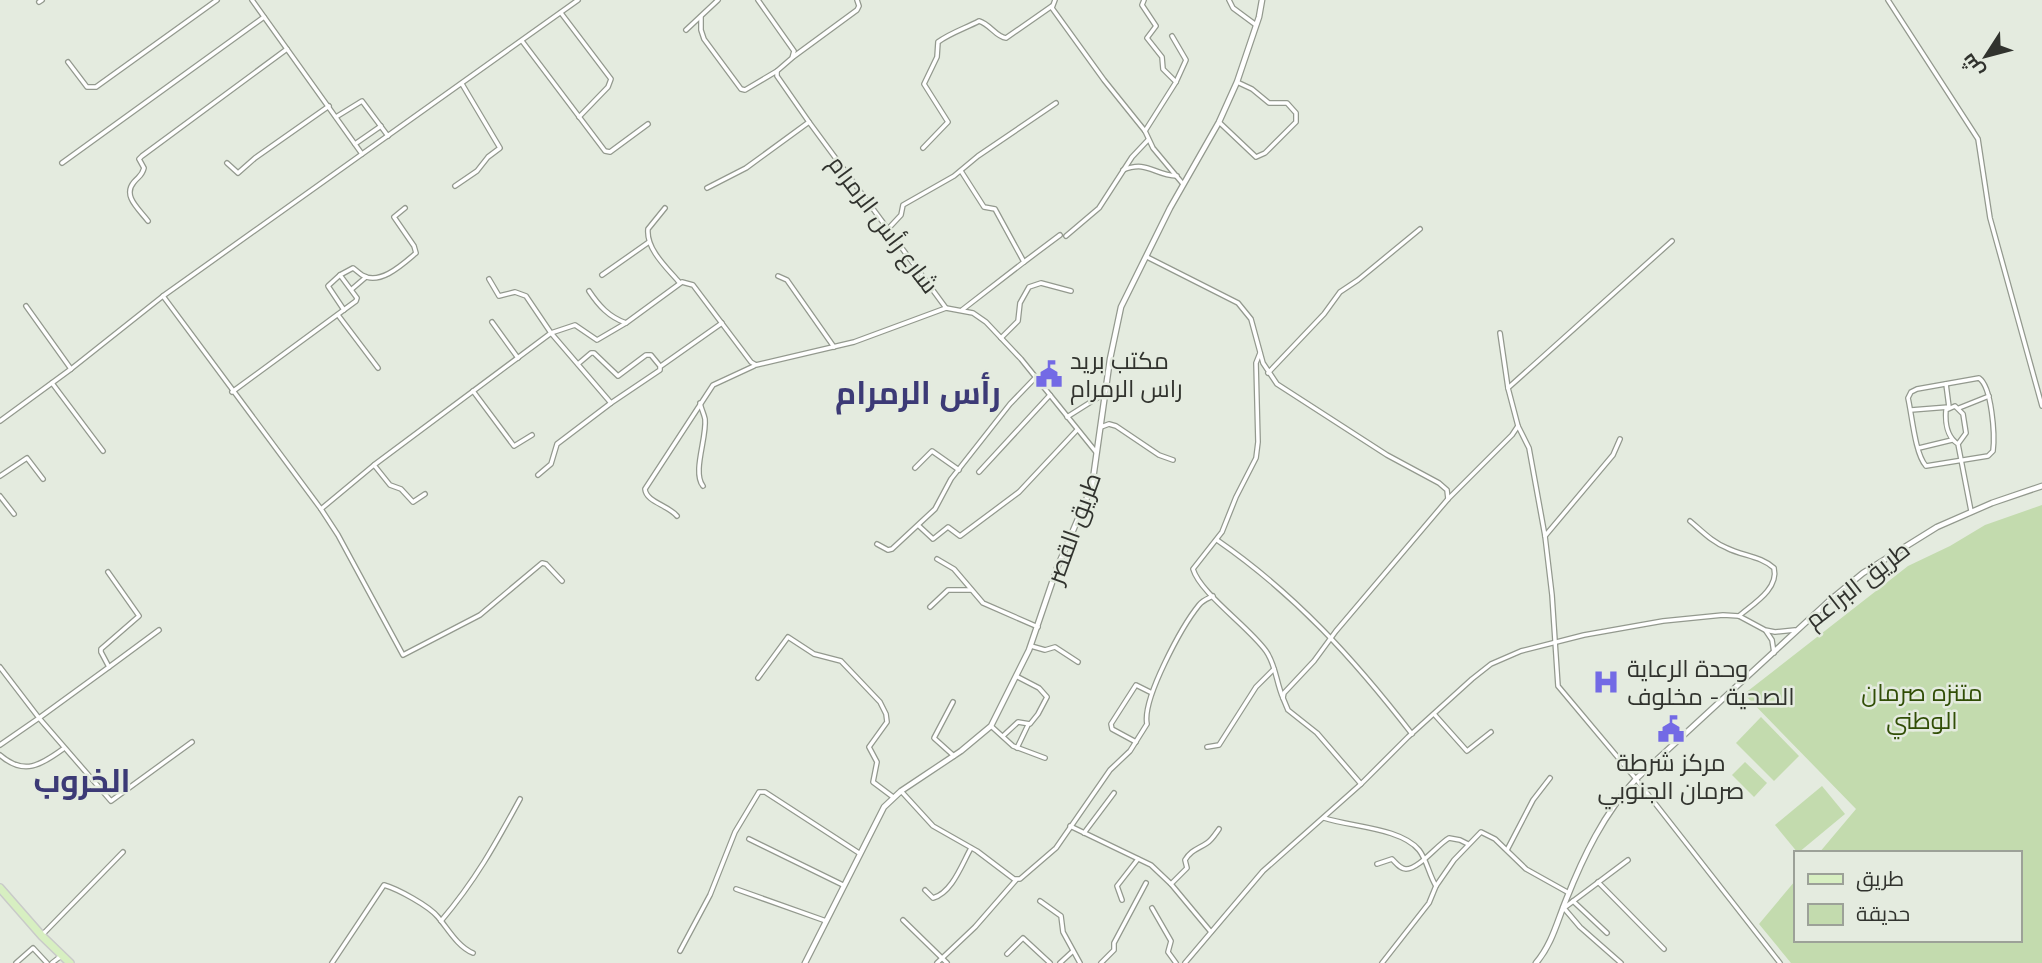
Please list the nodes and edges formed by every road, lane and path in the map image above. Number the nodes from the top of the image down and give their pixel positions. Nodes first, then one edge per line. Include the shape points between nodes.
1 (217, 0) edge
2 (252, 0) edge
3 (578, 0) edge
4 (718, 0) edge
5 (758, 0) edge
6 (857, 0) edge
7 (1055, 0) edge
8 (1144, 0) edge
9 (1229, 0) edge
10 (1262, 0) edge
11 (1888, 0) edge
12 (1052, 6) junction
13 (561, 13) junction
14 (264, 17) junction
15 (701, 17) junction
16 (1256, 25) junction
17 (686, 30) dead end
18 (1172, 36) dead end
19 (522, 41) junction
20 (287, 49) junction
21 (792, 58) junction
22 (68, 62) dead end
23 (777, 71) junction
24 (1176, 82) junction
25 (1237, 82) junction
26 (462, 83) junction
27 (1056, 103) dead end
28 (328, 106) junction
29 (336, 117) junction
30 (579, 117) junction
31 (809, 122) junction
32 (1219, 122) junction
33 (648, 124) dead end
34 (381, 126) junction
35 (1145, 131) junction
36 (388, 136) junction
37 (1148, 140) junction
38 (355, 144) junction
39 (923, 148) dead end
40 (362, 154) junction
41 (62, 163) dead end
42 (227, 163) dead end
43 (961, 170) junction
44 (1123, 170) junction
45 (1177, 176) junction
46 (1184, 184) junction
47 (455, 186) dead end
48 (707, 188) dead end
49 (405, 208) dead end
50 (664, 208) dead end
51 (148, 220) dead end
52 (1420, 229) dead end
53 (887, 230) junction
54 (1060, 235) dead end
55 (1066, 236) dead end
56 (1672, 241) dead end
57 (649, 242) junction
58 (1145, 256) junction
59 (1024, 262) junction
60 (341, 275) junction
61 (602, 275) dead end
62 (778, 276) dead end
63 (366, 277) junction
64 (489, 279) dead end
65 (680, 282) junction
66 (352, 289) junction
67 (589, 291) dead end
68 (1071, 291) dead end
69 (163, 296) junction
70 (26, 306) dead end
71 (946, 308) junction
72 (344, 310) junction
73 (962, 310) junction
74 (338, 315) junction
75 (492, 322) dead end
76 (626, 323) junction
77 (722, 323) junction
78 (551, 333) junction
79 (1500, 333) dead end
80 (1001, 338) junction
81 (834, 347) junction
82 (1260, 353) junction
83 (518, 358) junction
84 (578, 364) junction
85 (756, 365) junction
86 (660, 366) junction
87 (378, 368) dead end
88 (71, 369) junction
89 (1268, 373) junction
90 (1036, 377) junction
91 (52, 383) junction
92 (1946, 384) junction
93 (1508, 388) junction
94 (473, 391) junction
95 (232, 392) junction
96 (1105, 393) junction
97 (1050, 395) junction
98 (1989, 396) junction
99 (611, 403) junction
100 (700, 403) junction
101 (2042, 406) edge
102 (1949, 407) junction
103 (1959, 408) junction
104 (1911, 410) junction
105 (1067, 417) junction
106 (0, 421) edge
107 (1518, 426) junction
108 (1101, 427) junction
109 (1077, 430) junction
110 (533, 435) dead end
111 (1620, 439) dead end
112 (1952, 440) junction
113 (1958, 444) junction
114 (1919, 448) junction
115 (103, 451) dead end
116 (1098, 453) junction
117 (1173, 460) dead end
118 (1961, 461) junction
119 (374, 465) junction
120 (915, 468) dead end
121 (959, 470) junction
122 (979, 472) dead end
123 (538, 475) dead end
124 (0, 477) edge
125 (43, 479) dead end
126 (703, 486) dead end
127 (2042, 486) edge
128 (425, 494) dead end
129 (0, 496) edge
130 (1448, 499) junction
131 (321, 509) junction
132 (1971, 511) junction
133 (14, 514) dead end
134 (677, 516) dead end
135 (1690, 521) dead end
136 (919, 526) junction
137 (1545, 536) junction
138 (1217, 540) junction
139 (877, 544) dead end
140 (937, 559) dead end
141 (108, 572) dead end
142 (562, 581) dead end
143 (971, 590) junction
144 (1213, 597) junction
145 (930, 607) dead end
146 (1739, 616) junction
147 (1038, 626) junction
148 (159, 630) dead end
149 (1765, 630) junction
150 (1798, 630) junction
151 (1330, 639) junction
152 (1555, 642) junction
153 (1031, 646) junction
154 (1774, 653) junction
155 (1078, 662) dead end
156 (0, 667) edge
157 (109, 667) junction
158 (1274, 669) junction
159 (1016, 676) junction
160 (758, 678) dead end
161 (1151, 692) junction
162 (1283, 698) junction
163 (953, 702) dead end
164 (1434, 714) junction
165 (39, 718) junction
166 (1028, 725) junction
167 (991, 726) junction
168 (1492, 732) dead end
169 (1412, 734) junction
170 (1003, 736) junction
171 (192, 742) dead end
172 (1136, 742) junction
173 (0, 745) edge
174 (1206, 747) dead end
175 (64, 748) junction
176 (1017, 748) junction
177 (0, 755) edge
178 (954, 756) junction
179 (1045, 758) dead end
180 (1550, 778) dead end
181 (1636, 779) junction
182 (1361, 784) junction
183 (901, 791) junction
184 (1114, 793) dead end
185 (893, 797) junction
186 (520, 799) dead end
187 (1323, 818) junction
188 (1070, 827) junction
189 (1219, 829) dead end
190 (1084, 833) junction
191 (749, 839) dead end
192 (1468, 845) junction
193 (971, 848) junction
194 (1507, 850) junction
195 (123, 852) dead end
196 (859, 853) junction
197 (1138, 859) junction
198 (1423, 860) junction
199 (1628, 860) dead end
200 (1377, 864) dead end
201 (1016, 880) junction
202 (1598, 882) junction
203 (1146, 883) dead end
204 (1171, 884) junction
205 (844, 885) junction
206 (1436, 886) junction
207 (0, 888) edge
208 (736, 889) dead end
209 (925, 890) dead end
210 (1569, 893) junction
211 (1122, 900) dead end
212 (1041, 901) dead end
213 (1573, 901) junction
214 (1152, 908) dead end
215 (1563, 908) junction
216 (903, 920) dead end
217 (441, 921) junction
218 (826, 921) junction
219 (1212, 932) junction
220 (1607, 933) dead end
221 (42, 936) junction
222 (1664, 949) dead end
223 (680, 951) dead end
224 (1073, 951) junction
225 (473, 953) dead end
226 (1007, 954) dead end
227 (62, 955) junction
228 (942, 958) junction
229 (1187, 962) edge
230 (1384, 962) edge
231 (16, 963) edge
232 (50, 963) edge
233 (70, 963) edge
234 (332, 963) edge
235 (805, 963) edge
236 (937, 963) edge
237 (947, 963) edge
238 (1050, 963) edge
239 (1060, 963) edge
240 (1080, 963) edge
241 (1101, 963) edge
242 (1176, 963) edge
243 (1536, 963) edge
244 (1621, 963) edge
245 (1780, 963) edge

1 - 22 street via 96,87 87,86
2 - 14 street
3 - 13 street
4 - 15 street
5 - 21 street via 789,42
6 - 21 street via 857,10
7 - 12 street
8 - 24 street via 1142,5 1156,26 1147,38 1162,57 1163,69
9 - 16 street
10 - 16 street, طريق القصر
11 - 101 street via 1980,144 1990,218
12 - 35 street
12 - 39 street via 1006,38 979,21 938,42 925,84 948,122
13 - 19 street
13 - 30 street via 611,79
14 - 20 street
14 - 41 street
15 - 17 street
15 - 23 street via 704,39 741,89
16 - 25 street, طريق القصر
18 - 24 street via 1186,60
19 - 26 street
19 - 30 street
20 - 28 street
20 - 51 street via 139,159 142,175 129,193
21 - 23 street
23 - 31 street, شارع رأس الرمرام
24 - 35 street
25 - 32 street, طريق القصر
25 - 32 street via 1269,103 1287,103 1296,113 1296,122 1256,157
26 - 36 street
26 - 47 street via 500,148
27 - 43 street
28 - 29 street
28 - 42 street via 238,173
29 - 34 street via 362,101
29 - 38 street
30 - 33 street via 607,152
31 - 48 street via 746,168
31 - 53 street, شارع رأس الرمرام
32 - 46 street, طريق القصر
34 - 36 street
34 - 38 street
35 - 37 street
36 - 40 street
37 - 44 street
37 - 45 street
38 - 40 street
40 - 69 street
43 - 53 street via 902,206 901,215
43 - 59 street via 984,206 995,209
44 - 45 street via 1146,165 1157,173
44 - 55 street via 1099,208
45 - 46 street
46 - 58 street, طريق القصر
49 - 63 street via 394,217 416,253 395,270
50 - 57 street via 648,229
52 - 89 street via 1340,292
53 - 71 street, شارع رأس الرمرام
54 - 59 street
56 - 93 street
57 - 61 street
57 - 65 street
58 - 82 street via 1238,303 1251,319
58 - 96 street, طريق القصر via 1117,319
59 - 73 street
60 - 63 street via 353,268
60 - 66 street
60 - 72 street via 328,286
62 - 81 street via 787,280
63 - 66 street
64 - 78 street via 499,296 523,294
65 - 76 street
65 - 77 street via 693,285
66 - 72 street via 356,301
67 - 76 street via 611,316
68 - 80 street via 1041,283 1029,287 1020,303 1018,321
69 - 88 street
69 - 95 street
70 - 88 street
71 - 73 street, شارع رأس الرمرام
71 - 81 street
72 - 74 street
73 - 80 street, شارع رأس الرمرام via 980,316
74 - 87 street
74 - 95 street
75 - 83 street
76 - 78 street via 597,340 579,326
77 - 85 street
77 - 86 street
78 - 83 street
78 - 84 street
79 - 93 street
80 - 90 street, شارع رأس الرمرام
81 - 85 street
82 - 89 street
82 - 138 street via 1255,363 1257,454
83 - 94 street
84 - 86 street via 591,353 618,376 649,354
84 - 99 street
85 - 100 street via 715,383
86 - 99 street
88 - 91 street
89 - 130 street via 1284,389 1387,455 1440,483
90 - 97 street, شارع رأس الرمرام
90 - 121 street
91 - 106 street
91 - 115 street
92 - 98 street via 1979,378
92 - 102 street
92 - 104 street via 1911,392
93 - 107 street
94 - 110 street via 514,446
94 - 119 street
95 - 131 street
96 - 105 street
96 - 108 street, طريق القصر
97 - 105 street, شارع رأس الرمرام
97 - 122 street
98 - 103 street
98 - 118 street via 1993,451
99 - 123 street via 557,444 551,464
100 - 126 street via 705,422 699,472
100 - 134 street via 644,492
102 - 103 street
102 - 104 street
102 - 112 street via 1945,419
103 - 113 street via 1966,433
104 - 114 street
105 - 109 street, شارع رأس الرمرام
107 - 130 street
107 - 137 street via 1529,448
108 - 116 street, طريق القصر
108 - 117 street via 1116,426
109 - 116 street, شارع رأس الرمرام
109 - 136 street via 1019,492 960,536 948,527 933,540
111 - 137 street via 1613,454
112 - 113 street
112 - 114 street
113 - 118 street
114 - 118 street via 1926,466
116 - 147 street, طريق القصر via 1089,499 1064,550
118 - 132 street
119 - 128 street via 394,489 401,489 413,502
119 - 131 street
120 - 121 street via 932,451
121 - 136 street
124 - 125 street via 27,458
127 - 132 street, طريق البراعم
129 - 133 street
130 - 151 street
131 - 142 street via 403,655 480,615 542,563
132 - 150 street, طريق البراعم via 1881,561
135 - 146 street via 1712,541 1774,568 1770,589
136 - 139 street via 892,549
137 - 152 street
138 - 144 street via 1193,569
138 - 151 street via 1280,587
140 - 143 street via 954,569
141 - 157 street via 139,617 101,649
143 - 145 street via 948,590
143 - 147 street via 984,603
144 - 158 street via 1256,638
144 - 161 street via 1199,605 1185,626
146 - 149 street
146 - 152 street via 1663,621
147 - 153 street, طريق القصر
148 - 157 street
149 - 150 street
149 - 154 street
150 - 154 street, طريق البراعم
151 - 162 street
151 - 169 street
152 - 164 street via 1491,664
152 - 181 street via 1558,687
153 - 155 street via 1055,647
153 - 159 street, طريق القصر
154 - 181 street, طريق البراعم
156 - 165 street
157 - 165 street
158 - 162 street
158 - 174 street via 1256,687 1219,745
159 - 166 street via 1047,695
159 - 167 street, طريق القصر
160 - 185 street via 788,637 814,654 841,661 886,713 885,727 869,747 877,762 873,782
161 - 172 street via 1147,724
161 - 172 street via 1136,685 1111,724
162 - 182 street via 1288,710 1317,733
163 - 178 street via 934,738
164 - 168 street via 1466,751
164 - 169 street
165 - 173 street
165 - 175 street
166 - 170 street via 1018,722
166 - 176 street
167 - 170 street
167 - 178 street, طريق القصر
169 - 182 street
170 - 176 street
171 - 175 street via 111,802
172 - 188 street
175 - 177 street via 31,767
176 - 179 street
178 - 183 street, طريق القصر
180 - 194 street
181 - 210 street, طريق البراعم via 1608,814
181 - 245 street
182 - 187 street
183 - 185 street, طريق القصر
183 - 193 street via 933,826
184 - 190 street
185 - 196 street, طريق القصر
186 - 217 street via 476,877
187 - 198 street via 1397,836 1416,847
187 - 219 street via 1263,871
188 - 190 street
188 - 201 street via 1048,856
189 - 204 street via 1186,858 1187,868
190 - 197 street
191 - 205 street
192 - 194 street via 1484,832
192 - 198 street via 1449,838
192 - 206 street
193 - 201 street
193 - 209 street via 943,893 933,898
194 - 210 street via 1526,869
195 - 221 street
196 - 205 street, طريق القصر
196 - 223 street via 759,792 735,832 710,895
197 - 204 street
197 - 211 street via 1117,886
198 - 200 street via 1405,869 1392,859
198 - 206 street
199 - 202 street
201 - 228 street
202 - 213 street
202 - 222 street
203 - 241 street via 1114,950
204 - 219 street
205 - 218 street, طريق القصر
206 - 230 street via 1422,913
207 - 221 main road
208 - 218 street
210 - 215 street, طريق البراعم
212 - 224 street via 1061,916
213 - 215 street
213 - 220 street
214 - 242 street via 1171,941 1168,952
215 - 243 street, طريق البراعم
215 - 244 street
216 - 228 street
217 - 225 street
217 - 234 street via 383,885
218 - 235 street, طريق القصر
219 - 229 street
221 - 227 main road
224 - 239 street
224 - 240 street
226 - 238 street via 1023,938
227 - 232 street
227 - 233 main road
228 - 236 street
228 - 237 street
231 - 232 street via 33,948

